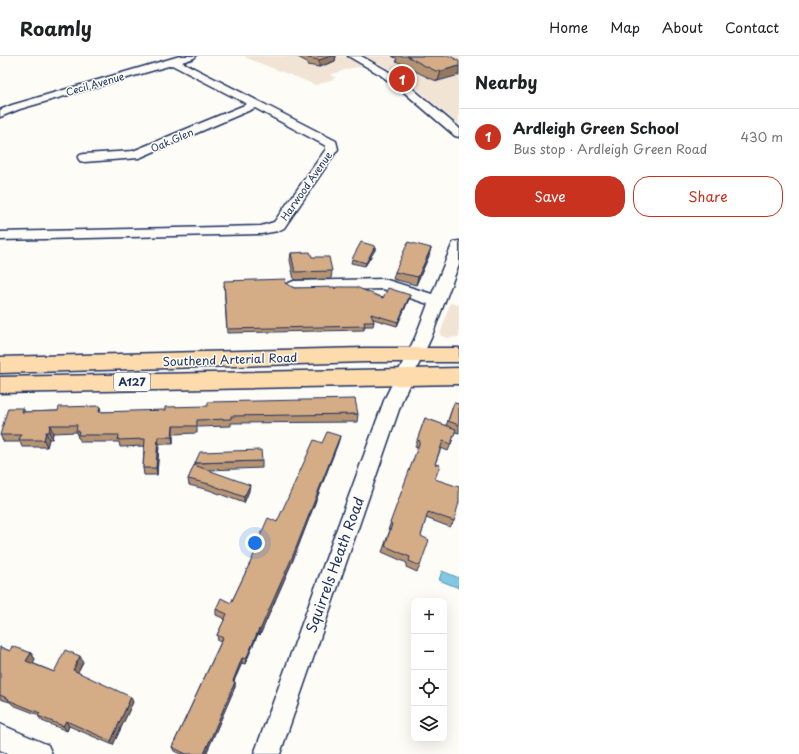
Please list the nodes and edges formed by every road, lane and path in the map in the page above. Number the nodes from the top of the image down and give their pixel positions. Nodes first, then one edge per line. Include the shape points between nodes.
1 (191, 56) edge
2 (353, 56) edge
3 (172, 61) junction
4 (256, 104) junction
5 (0, 114) edge
6 (459, 134) edge
7 (84, 158) dead end
8 (0, 236) edge
9 (459, 245) edge
10 (294, 286) edge
11 (437, 300) junction
12 (415, 355) junction
13 (459, 355) edge
14 (307, 357) junction
15 (0, 365) edge
16 (459, 365) edge
17 (404, 376) junction
18 (459, 376) edge
19 (0, 386) edge
20 (0, 737) edge
21 (39, 754) edge
22 (267, 754) edge

1 - 3 street, Cecil Avenue
2 - 6 street via 394,79
3 - 4 street, Harwood Avenue
3 - 5 street, Cecil Avenue
4 - 7 street, Oak Glen via 135,155
4 - 8 street, Harwood Avenue via 329,142 333,147 279,225 261,230
9 - 11 street, Squirrels Heath Road
10 - 11 street via 384,284
11 - 12 street, Squirrels Heath Road
12 - 13 highway, Southend Arterial Road / A127
12 - 14 highway, Southend Arterial Road / A127
12 - 16 highway via 428,365
12 - 17 street, Squirrels Heath Road
14 - 15 highway, Southend Arterial Road / A127
14 - 17 highway, A127 via 324,365 389,365
17 - 18 highway, Southend Arterial Road / A127
17 - 19 highway, Southend Arterial Road / A127
17 - 22 street, Squirrels Heath Road
20 - 21 street

